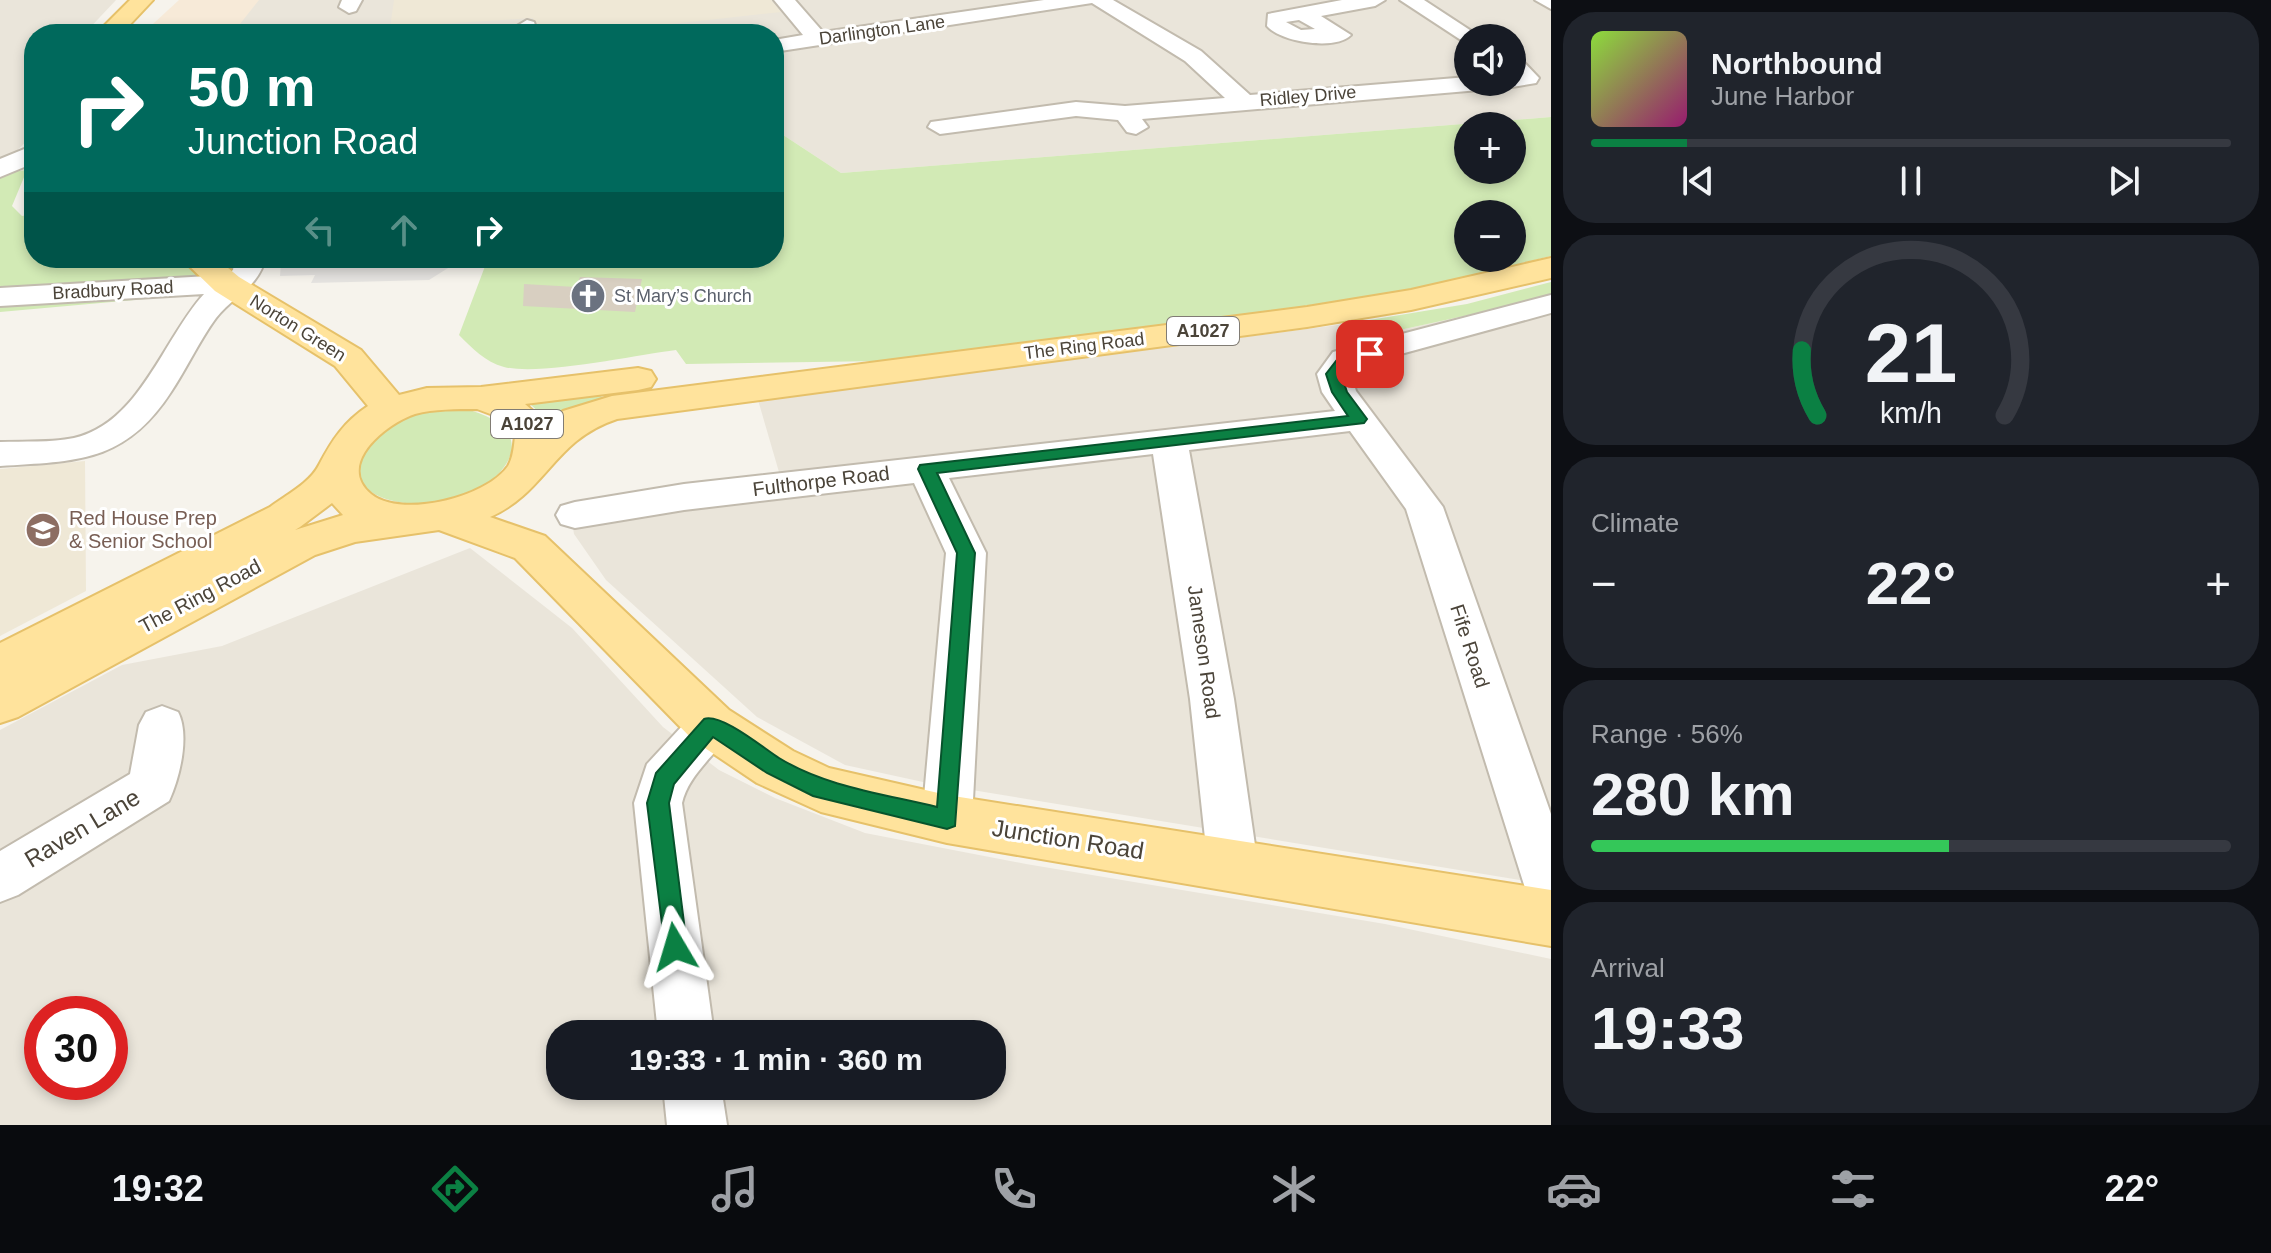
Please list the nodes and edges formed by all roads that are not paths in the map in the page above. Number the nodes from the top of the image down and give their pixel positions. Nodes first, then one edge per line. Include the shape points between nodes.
1 (142, 0) edge
2 (784, 0) edge
3 (1084, 0) edge
4 (1099, 0) edge
5 (1375, 0) edge
6 (1410, 0) edge
7 (1545, 0) edge
8 (1551, 3) edge
9 (968, 8) edge
10 (1302, 13) dead end
11 (118, 24) edge
12 (1454, 27) edge
13 (817, 39) junction
14 (784, 44) edge
15 (1454, 85) edge
16 (1243, 102) junction
17 (940, 127) dead end
18 (24, 158) edge
19 (1, 168) edge
20 (209, 268) edge
21 (248, 268) edge
22 (1551, 268) edge
23 (227, 284) junction
24 (0, 297) edge
25 (1551, 304) edge
26 (852, 374) junction
27 (481, 398) junction
28 (390, 408) junction
29 (1359, 419) junction
30 (1169, 439) junction
31 (0, 454) edge
32 (531, 463) junction
33 (339, 469) junction
34 (926, 469) junction
35 (575, 515) dead end
36 (428, 519) junction
37 (530, 547) junction
38 (0, 665) edge
39 (0, 703) edge
40 (162, 725) dead end
41 (711, 725) junction
42 (947, 819) junction
43 (1233, 866) junction
44 (0, 878) edge
45 (1551, 888) edge
46 (1551, 918) edge
47 (684, 1020) edge
48 (694, 1100) edge
49 (697, 1125) edge

1 - 11 main road
2 - 13 street
3 - 9 street, Darlington Lane
4 - 16 street via 1193,56
5 - 10 street
6 - 12 street
7 - 8 street
9 - 13 street, Darlington Lane
13 - 14 street, Darlington Lane
15 - 16 street, Ridley Drive
16 - 17 street, Ridley Drive via 1130,120 1076,109
18 - 19 street
20 - 23 main road, Norton Green
21 - 23 street via 247,274
22 - 26 main road, The Ring Road / A1027 via 1307,317
23 - 24 street, Bradbury Road
23 - 28 main road, Norton Green via 348,358
23 - 31 street via 131,419 87,447
25 - 29 street via 1345,359 1334,374 1339,392
26 - 27 main road, The Ring Road / A1027 via 656,377
26 - 32 main road, The Ring Road / A1027 via 612,408 577,419
27 - 28 main road, A1027 via 422,399
27 - 32 main road, A1027 via 506,407 535,433
28 - 33 main road, A1027 via 345,449
29 - 30 street, Fulthorpe Road
29 - 45 street, Fife Road via 1424,507
30 - 34 street, Fulthorpe Road
30 - 43 street, Jameson Road
32 - 36 main road, A1027 via 504,493
32 - 37 main road via 524,521
33 - 36 main road via 357,502 378,513
33 - 38 main road, The Ring Road / A1027 via 285,517
34 - 35 street, Fulthorpe Road
34 - 42 street via 966,553
36 - 37 main road, Junction Road
36 - 39 main road, The Ring Road / A1027 via 352,527 300,544
37 - 41 main road, Junction Road
40 - 44 street, Raven Lane via 152,786
41 - 42 main road, Junction Road via 775,767 821,789
41 - 47 street via 664,779 658,803
42 - 43 main road, Junction Road
43 - 46 main road, Junction Road
48 - 49 street

